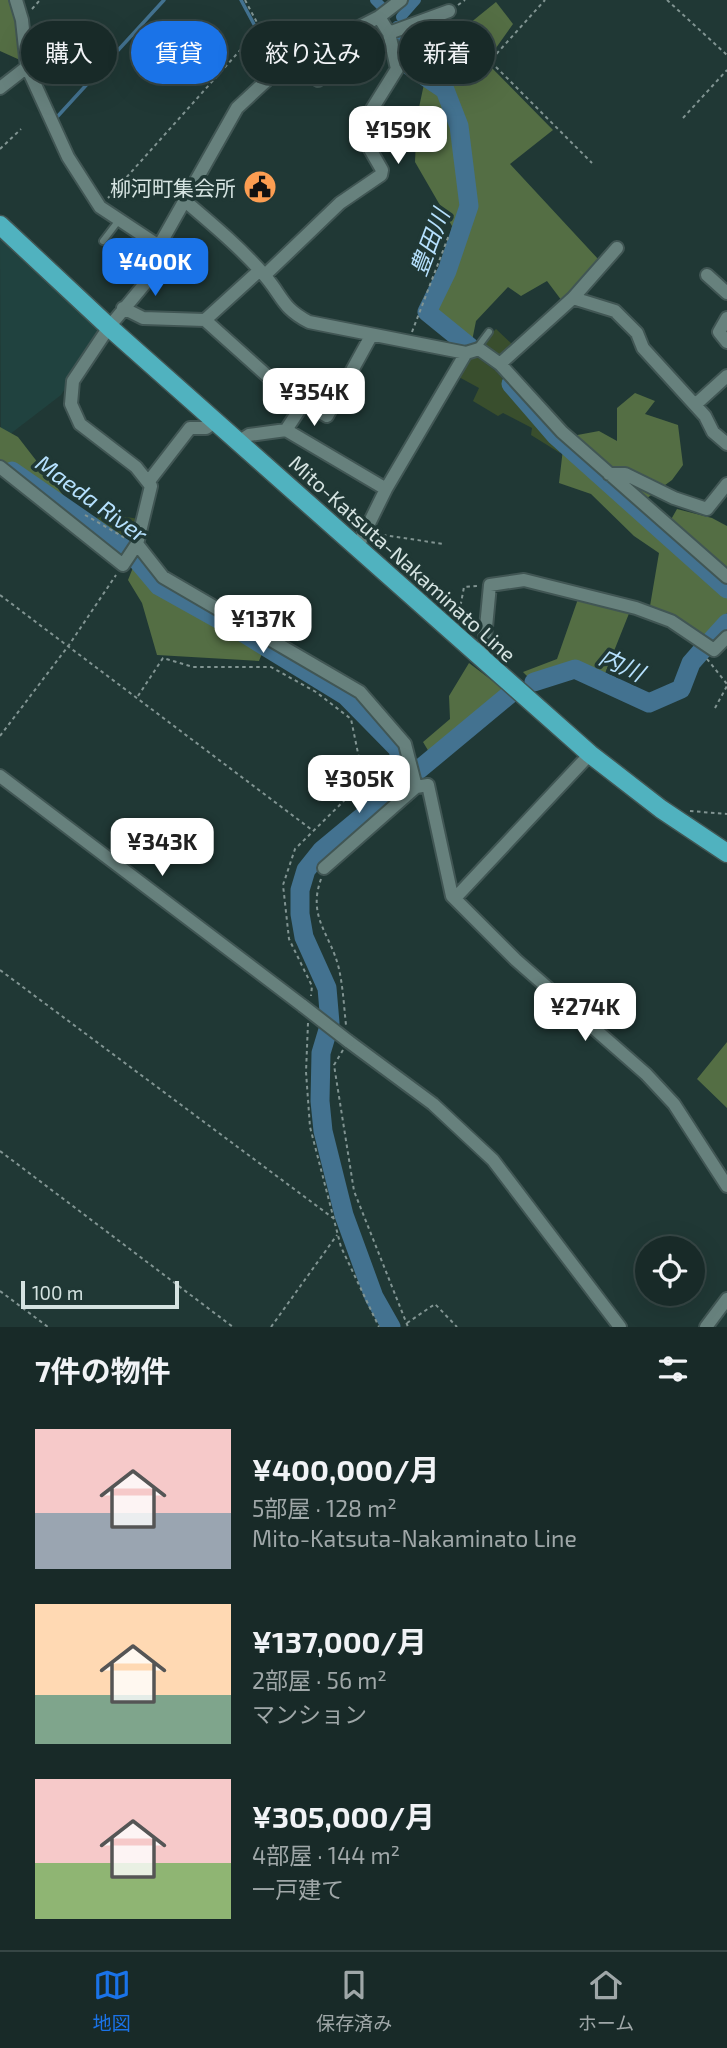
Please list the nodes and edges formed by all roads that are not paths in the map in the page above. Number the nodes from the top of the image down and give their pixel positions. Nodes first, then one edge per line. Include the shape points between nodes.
1 (16, 0) edge
2 (401, 0) edge
3 (449, 11) road end
4 (379, 17) junction
5 (22, 21) edge
6 (371, 21) edge
7 (389, 33) junction
8 (21, 71) edge
9 (35, 84) edge
10 (263, 84) edge
11 (0, 88) edge
12 (185, 201) junction
13 (119, 220) junction
14 (0, 225) edge
15 (103, 241) dead end
16 (159, 246) junction
17 (617, 248) dead end
18 (262, 273) junction
19 (707, 275) dead end
20 (727, 293) edge
21 (573, 298) junction
22 (123, 308) junction
23 (727, 318) edge
24 (205, 320) junction
25 (109, 327) junction
26 (488, 332) dead end
27 (372, 336) junction
28 (727, 342) edge
29 (472, 351) junction
30 (500, 364) junction
31 (727, 376) edge
32 (303, 404) junction
33 (695, 405) junction
34 (215, 422) junction
35 (286, 430) junction
36 (238, 442) junction
37 (727, 444) edge
38 (0, 467) edge
39 (609, 474) junction
40 (149, 481) junction
41 (727, 484) edge
42 (386, 489) junction
43 (361, 540) junction
44 (137, 544) junction
45 (727, 577) edge
46 (727, 637) edge
47 (483, 659) junction
48 (590, 754) junction
49 (0, 776) edge
50 (415, 784) junction
51 (727, 853) edge
52 (324, 868) road end
53 (452, 895) junction
54 (727, 1186) edge
55 (727, 1299) edge
56 (620, 1327) edge
57 (706, 1327) edge

1 - 5 street
2 - 4 street
3 - 7 street
4 - 6 street
4 - 7 street
7 - 18 street via 397,69 359,130 381,175 340,203
8 - 11 street
9 - 13 street via 68,157 100,207
10 - 12 street via 237,108
12 - 16 street
12 - 18 street
13 - 15 lane
13 - 16 street
14 - 25 main road, Mito-Katsuta-Nakaminato Line
16 - 22 street via 148,280
17 - 21 street
18 - 24 street
18 - 27 street via 290,312 309,322
19 - 20 street
21 - 30 street
21 - 33 street via 615,311
22 - 24 street via 143,318
22 - 25 street
23 - 28 street via 719,332
24 - 32 street
25 - 34 main road, Mito-Katsuta-Nakaminato Line
25 - 40 street via 73,381 71,404 80,424
26 - 29 lane
27 - 29 street
27 - 32 street via 327,416
29 - 30 street
29 - 42 street
30 - 39 street via 562,432
31 - 33 street
32 - 35 street
33 - 37 street
34 - 36 main road, Mito-Katsuta-Nakaminato Line
34 - 40 street via 206,428 190,428
35 - 36 street via 249,435
35 - 42 street
36 - 43 main road, Mito-Katsuta-Nakaminato Line
38 - 44 street via 123,565
39 - 41 street via 625,474 707,509
39 - 45 street
40 - 44 street
42 - 43 street
43 - 47 main road, Mito-Katsuta-Nakaminato Line
44 - 50 street via 163,577 360,692 405,744
46 - 47 street via 714,650 671,621 636,608 524,580 490,585
47 - 48 main road, Mito-Katsuta-Nakaminato Line
48 - 51 main road, Mito-Katsuta-Nakaminato Line
48 - 53 street via 458,895
49 - 56 street, bridge via 433,1104 493,1160
50 - 52 street
50 - 53 street via 428,785
53 - 54 street via 516,960 646,1074 674,1104
55 - 57 street

